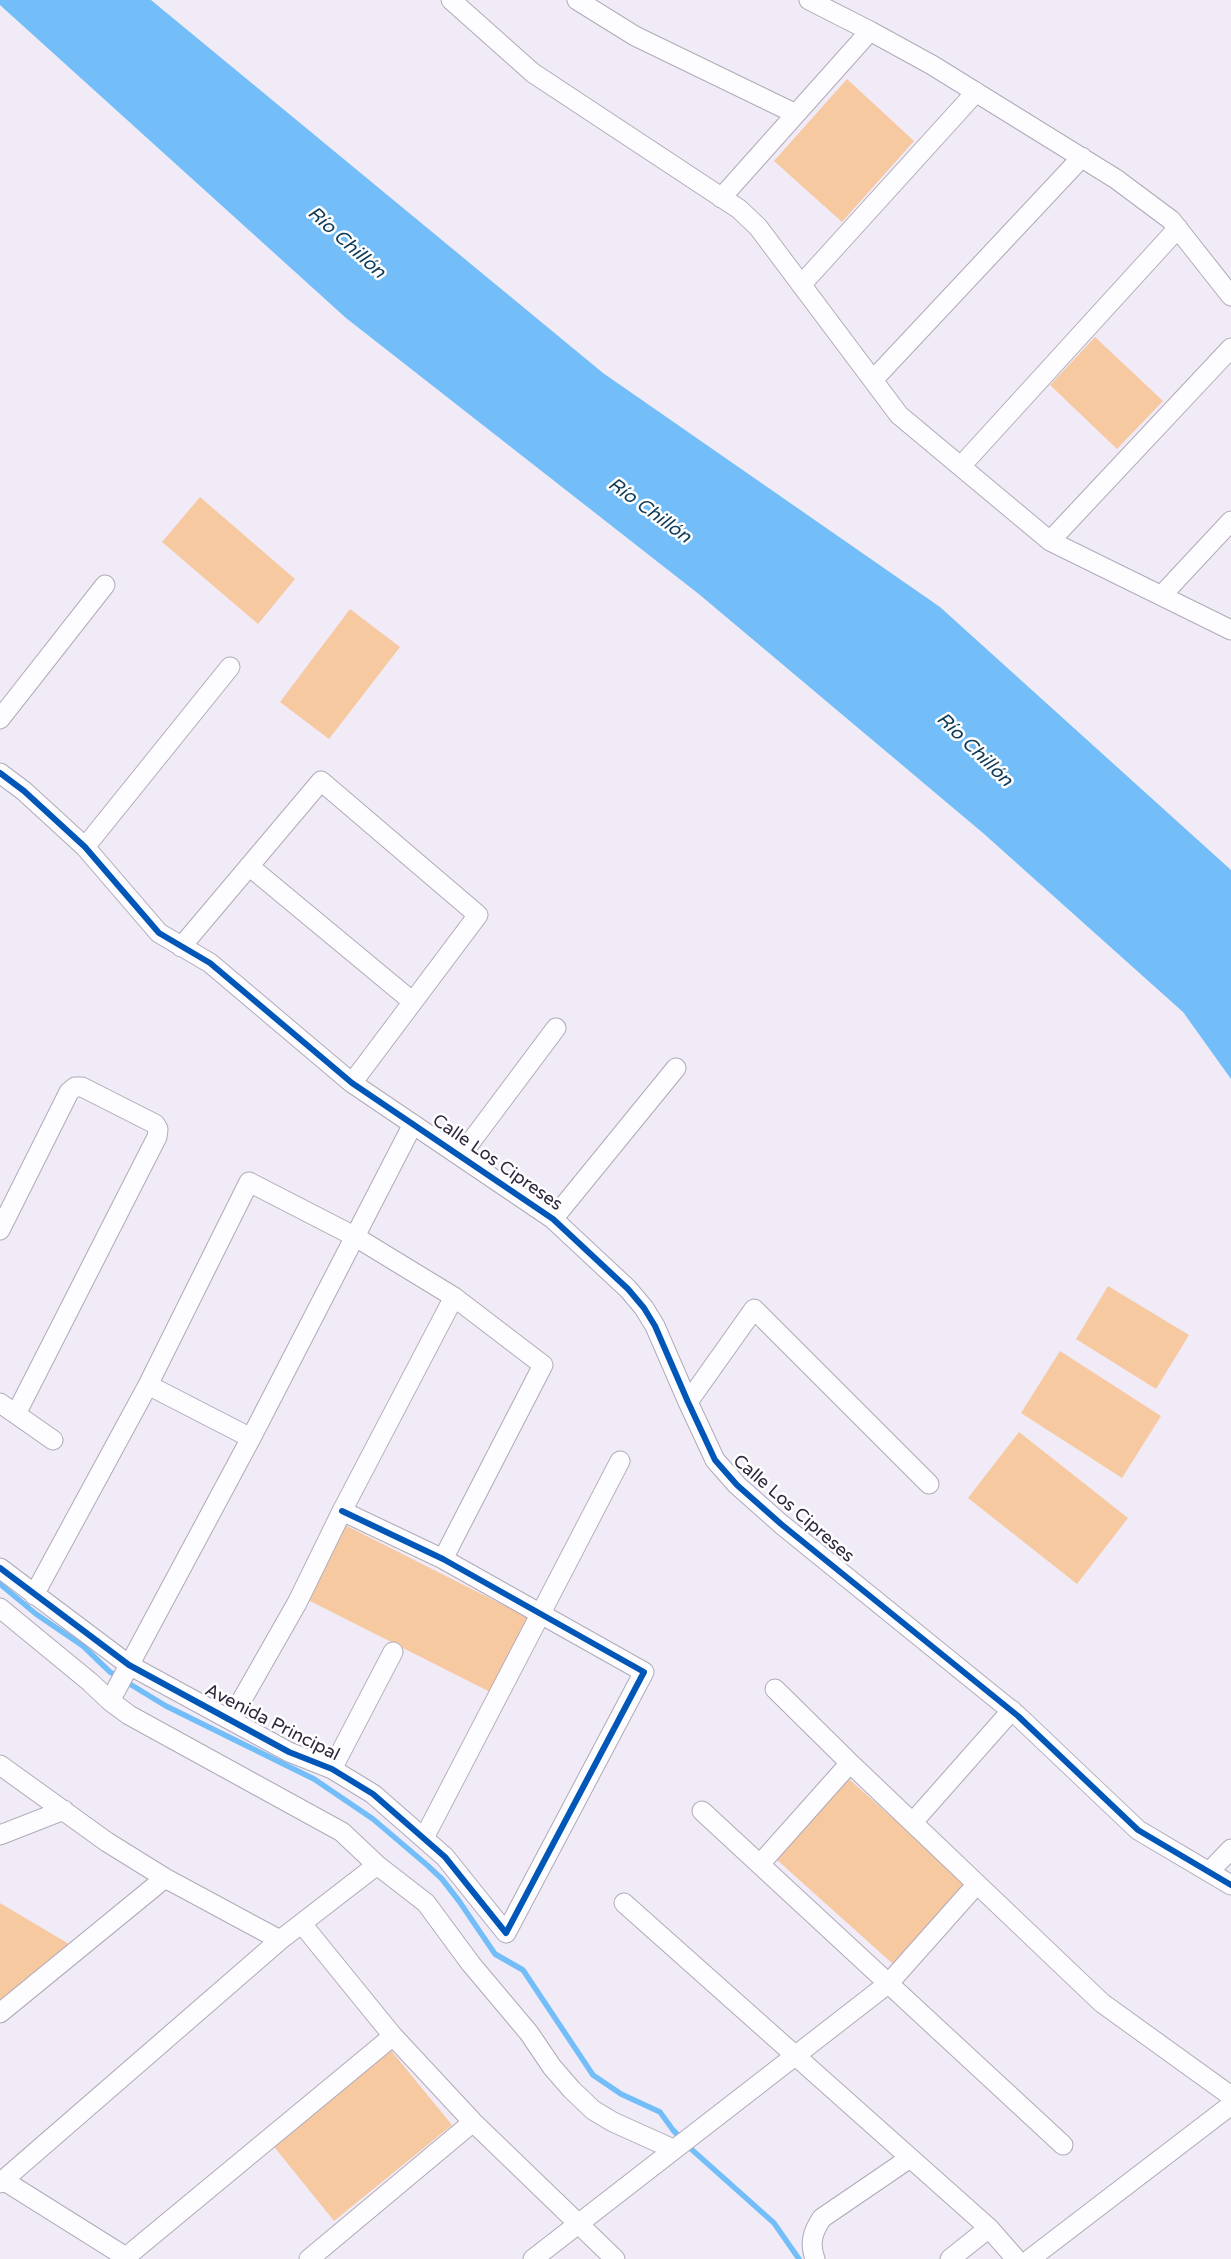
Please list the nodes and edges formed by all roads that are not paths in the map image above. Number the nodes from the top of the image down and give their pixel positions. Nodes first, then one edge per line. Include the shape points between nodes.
1 (451, 0) edge
2 (578, 0) edge
3 (809, 0) edge
4 (593, 6) edge
5 (870, 30) junction
6 (976, 92) junction
7 (796, 114) junction
8 (1082, 157) junction
9 (721, 198) junction
10 (1178, 228) junction
11 (801, 285) junction
12 (1231, 296) edge
13 (1231, 348) edge
14 (873, 380) junction
15 (960, 466) junction
16 (1231, 521) edge
17 (1050, 541) junction
18 (105, 585) dead end
19 (1162, 595) junction
20 (1231, 630) edge
21 (230, 667) dead end
22 (0, 720) edge
23 (0, 773) edge
24 (85, 848) junction
25 (249, 866) junction
26 (181, 947) junction
27 (413, 1002) junction
28 (556, 1028) dead end
29 (676, 1068) dead end
30 (352, 1083) junction
31 (413, 1124) junction
32 (461, 1155) junction
33 (553, 1219) junction
34 (0, 1230) edge
35 (354, 1236) junction
36 (454, 1297) junction
37 (148, 1385) junction
38 (688, 1402) junction
39 (0, 1403) edge
40 (16, 1414) junction
41 (251, 1438) junction
42 (53, 1440) dead end
43 (620, 1462) dead end
44 (929, 1484) dead end
45 (342, 1510) junction
46 (443, 1559) junction
47 (0, 1568) edge
48 (34, 1595) junction
49 (0, 1608) edge
50 (541, 1613) junction
51 (393, 1652) dead end
52 (120, 1682) junction
53 (775, 1689) dead end
54 (1012, 1710) junction
55 (231, 1719) junction
56 (850, 1763) junction
57 (0, 1764) edge
58 (332, 1769) junction
59 (64, 1810) junction
60 (702, 1811) dead end
61 (913, 1822) junction
62 (0, 1835) edge
63 (424, 1838) junction
64 (1231, 1849) edge
65 (760, 1864) junction
66 (377, 1865) junction
67 (1209, 1872) junction
68 (164, 1878) junction
69 (977, 1884) junction
70 (1231, 1885) edge
71 (624, 1903) dead end
72 (302, 1924) junction
73 (280, 1940) junction
74 (889, 1983) junction
75 (0, 2013) edge
76 (393, 2036) junction
77 (796, 2057) junction
78 (1231, 2096) edge
79 (1231, 2105) edge
80 (473, 2122) junction
81 (1063, 2146) dead end
82 (673, 2149) junction
83 (910, 2158) junction
84 (2, 2182) edge
85 (579, 2222) junction
86 (989, 2228) junction
87 (128, 2258) edge
88 (308, 2259) edge
89 (533, 2259) edge
90 (615, 2259) edge
91 (815, 2259) edge
92 (950, 2259) edge
93 (1016, 2259) edge
94 (1030, 2259) edge

1 - 9 street via 533,73
2 - 4 street
3 - 5 street
4 - 7 street via 635,36
5 - 6 street
5 - 7 street
6 - 8 street
6 - 11 street
7 - 9 street
8 - 10 street via 1116,179
8 - 14 street
9 - 11 street via 758,227
10 - 12 street
10 - 15 street
11 - 14 street
13 - 17 street
14 - 15 street via 899,415
15 - 17 street
16 - 19 street
17 - 19 street
18 - 22 street
19 - 20 street
21 - 24 street
23 - 24 street, Calle Los Cipreses
24 - 26 street, Calle Los Cipreses via 159,933
25 - 26 street
25 - 27 street
25 - 27 street via 321,781 478,915
26 - 30 street, Calle Los Cipreses via 210,963
27 - 30 street
28 - 32 street
29 - 33 street
30 - 31 street, Calle Los Cipreses
31 - 32 street, Calle Los Cipreses
31 - 35 street
32 - 33 street, Calle Los Cipreses
33 - 38 street, Calle Los Cipreses via 644,1308 656,1326
34 - 40 street via 69,1092 75,1087 82,1087 155,1124 157,1137
35 - 36 street
35 - 37 street via 250,1182
35 - 41 street
36 - 45 street
36 - 46 street via 543,1365
37 - 41 street
37 - 48 street
38 - 44 street via 754,1309
38 - 54 street, Calle Los Cipreses via 716,1460 737,1485
39 - 40 street
40 - 42 street
41 - 52 street
43 - 50 street
45 - 46 street
45 - 55 street via 297,1603
46 - 50 street
47 - 48 street, Avenida Principal
48 - 52 street, Avenida Principal
49 - 52 street, Avenida Principal via 58,1655
50 - 63 street
50 - 63 street, Avenida Principal via 644,1672 506,1933 445,1858
51 - 58 street
52 - 55 street, Avenida Principal
52 - 66 street, Avenida Principal via 147,1726 342,1832
53 - 56 street
54 - 61 street
54 - 67 street, Calle Los Cipreses via 1138,1830
55 - 58 street, Avenida Principal via 289,1752
56 - 61 street
56 - 65 street
57 - 59 street
58 - 63 street, Avenida Principal via 373,1794
59 - 62 street
59 - 68 street
60 - 65 street
61 - 69 street
64 - 67 street
65 - 74 street
66 - 72 street
66 - 82 street, Avenida Principal via 426,1903 572,2090 593,2110 613,2122
67 - 70 street, Calle Los Cipreses
68 - 73 street
68 - 75 street
69 - 74 street
69 - 78 street via 1102,2003
71 - 77 street
72 - 73 street
72 - 76 street
73 - 84 street
74 - 77 street
74 - 81 street
76 - 80 street
76 - 87 street
77 - 82 street
77 - 83 street
79 - 94 street
80 - 85 street via 538,2187
80 - 88 street
82 - 85 street
83 - 86 street
83 - 91 street via 822,2218 815,2227 812,2240
84 - 87 street
85 - 89 street
85 - 90 street
86 - 92 street
86 - 93 street

